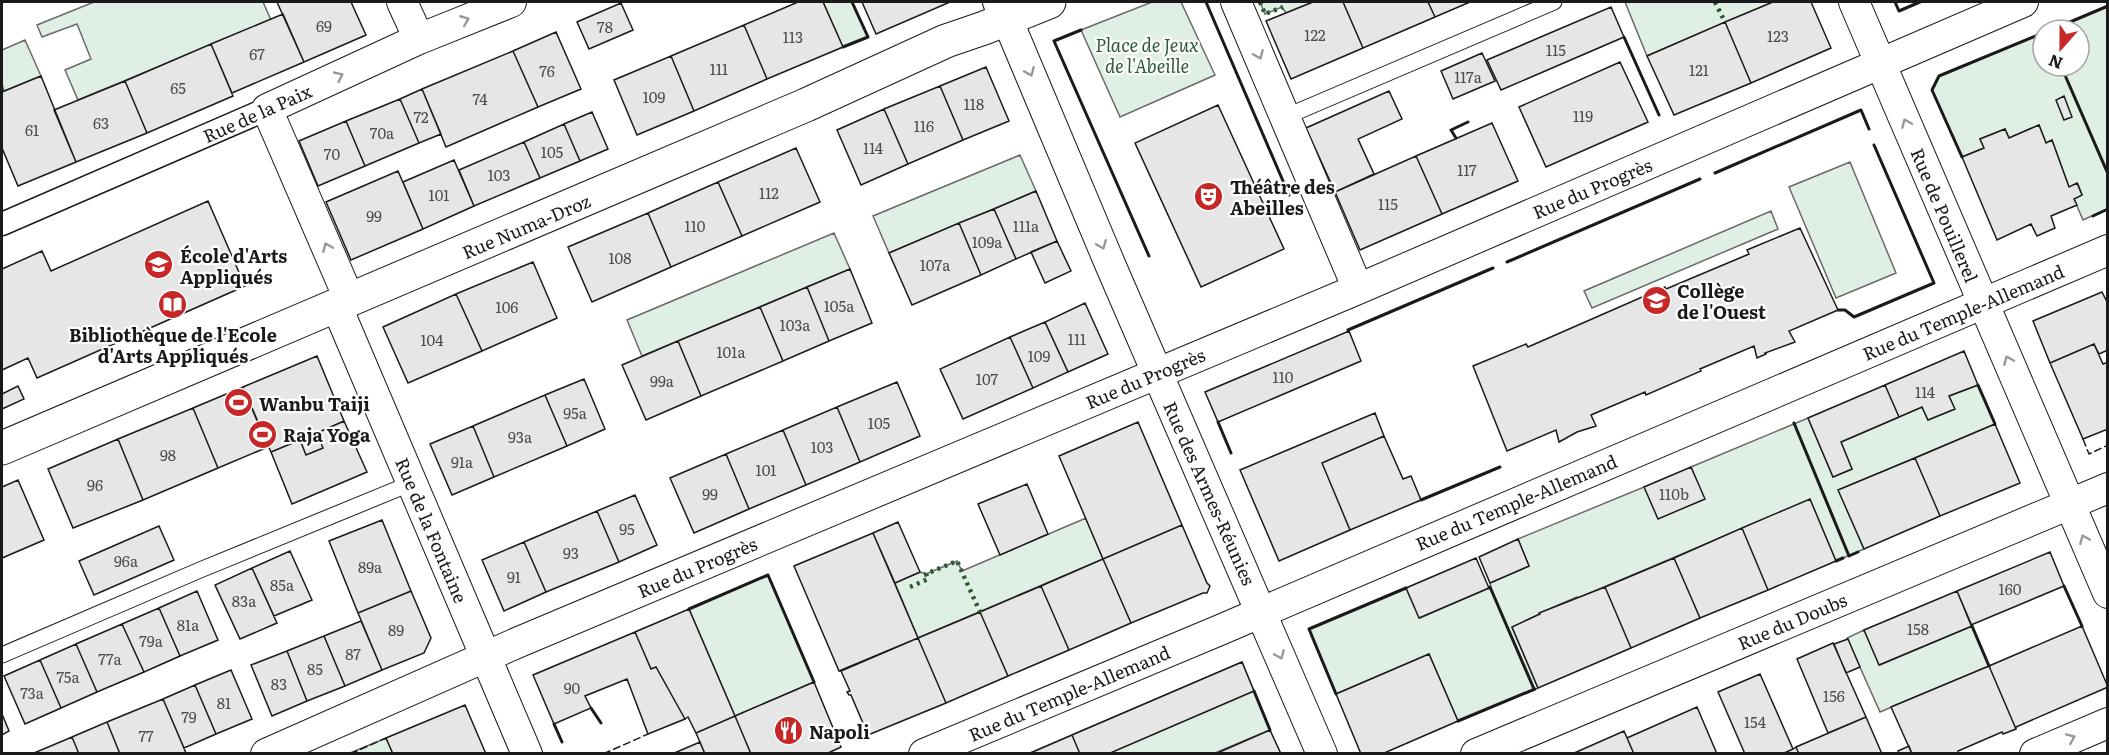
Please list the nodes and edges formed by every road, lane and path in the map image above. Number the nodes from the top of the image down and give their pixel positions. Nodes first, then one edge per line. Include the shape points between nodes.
1 (402, 2) edge
2 (511, 2) edge
3 (1049, 2) edge
4 (1236, 2) edge
5 (1554, 2) edge
6 (1854, 2) edge
7 (2023, 2) edge
8 (1536, 5) edge
9 (1002, 10) edge
10 (419, 39) junction
11 (1881, 64) junction
12 (267, 110) junction
13 (1285, 117) junction
14 (2, 224) edge
15 (2108, 250) edge
16 (1358, 289) junction
17 (1983, 303) junction
18 (344, 304) junction
19 (1157, 372) junction
20 (2, 448) edge
21 (412, 483) junction
22 (2108, 488) edge
23 (2069, 504) junction
24 (2108, 593) edge
25 (1262, 612) junction
26 (2, 655) edge
27 (485, 656) junction
28 (2108, 723) edge
29 (266, 753) edge
30 (527, 753) edge
31 (924, 753) edge
32 (1322, 753) edge
33 (1476, 753) edge
34 (2035, 753) edge

1 - 10 street
10 -> 2 street, Rue de la Paix
3 - 9 main road, Rue Numa-Droz
4 -> 13 street
5 - 8 lane
6 - 11 street, Rue de Pouillerel
7 - 11 street, Rue du Progrès
8 - 13 lane
9 - 18 main road, Rue Numa-Droz via 946,41 806,105
9 -> 19 street, Rue des Armes-Réunies
12 -> 10 street, Rue de la Paix
11 - 16 street, Rue du Progrès
17 -> 11 street, Rue de Pouillerel
12 - 14 street, Rue de la Paix
18 -> 12 street, Rue de la Fontaine
13 - 16 street
15 - 17 street, Rue du Temple-Allemand
16 - 19 street, Rue du Progrès
23 -> 17 street, Rue de Pouillerel
17 - 25 street, Rue du Temple-Allemand
18 - 20 main road, Rue Numa-Droz
18 - 21 street, Rue de la Fontaine
19 - 25 street, Rue des Armes-Réunies
19 - 27 street, Rue du Progrès
21 - 26 lane
21 - 27 street, Rue de la Fontaine
22 - 23 street, Rue du Doubs
24 -> 23 street, Rue de Pouillerel
23 - 33 street, Rue du Doubs
25 - 31 street, Rue du Temple-Allemand
25 -> 32 street, Rue des Armes-Réunies
27 - 29 street, Rue du Progrès
27 - 30 street, Rue de la Fontaine
34 -> 28 street

